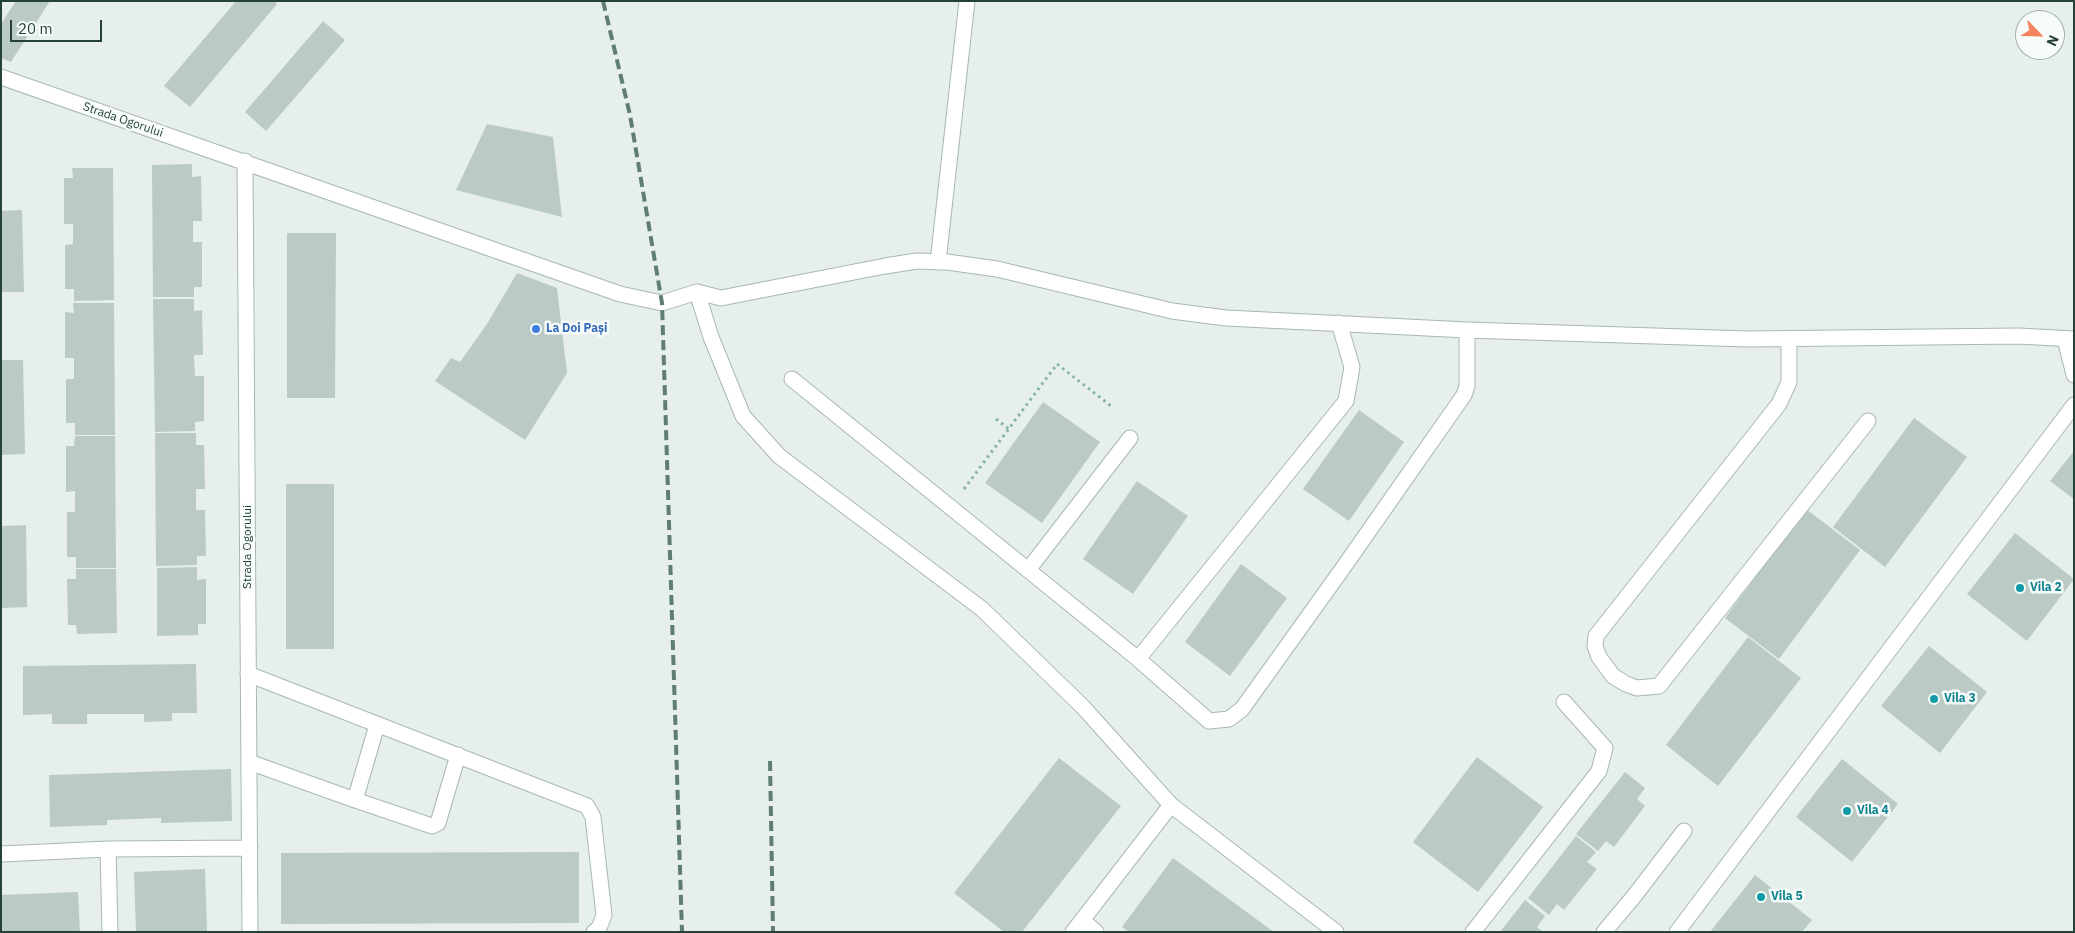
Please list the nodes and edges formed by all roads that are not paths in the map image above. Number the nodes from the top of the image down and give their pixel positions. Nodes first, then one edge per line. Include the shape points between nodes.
1 (968, 1) edge
2 (1, 77) edge
3 (246, 161) junction
4 (938, 262) junction
5 (697, 292) junction
6 (1339, 323) junction
7 (1467, 330) junction
8 (1789, 338) junction
9 (2069, 339) edge
10 (2074, 375) edge
11 (792, 379) dead end
12 (2074, 405) edge
13 (1868, 421) dead end
14 (1130, 438) dead end
15 (1028, 570) junction
16 (1138, 659) junction
17 (248, 674) junction
18 (1564, 702) dead end
19 (377, 725) junction
20 (458, 755) junction
21 (249, 762) junction
22 (355, 800) junction
23 (1171, 805) junction
24 (1684, 830) dead end
25 (250, 848) junction
26 (108, 849) junction
27 (1, 854) edge
28 (1077, 926) edge
29 (1334, 931) edge
30 (110, 932) edge
31 (250, 932) edge
32 (594, 932) edge
33 (1096, 932) edge
34 (1473, 932) edge
35 (1604, 932) edge
36 (1677, 932) edge

1 - 4 street
2 - 3 street, Strada Ogorului
3 - 5 street, Strada Ogorului via 641,299 662,303
3 - 17 street, Strada Ogorului
4 - 5 street via 885,266 721,298
4 - 6 street via 998,269 1201,316
5 - 23 street via 711,337 743,416 779,456 982,609 1083,707
6 - 7 street
6 - 16 street via 1352,367 1346,401
7 - 8 street
7 - 16 street via 1467,386 1464,395 1242,708 1229,719 1209,721
8 - 9 street via 2019,336
8 - 13 street via 1789,382 1779,404 1596,636 1599,657 1613,676 1637,688 1659,686
9 - 10 street
11 - 15 street
12 - 36 street
14 - 15 street
15 - 16 street
17 - 19 street
17 - 21 street, Strada Ogorului
18 - 34 street via 1605,748 1599,771
19 - 20 street
19 - 22 street
20 - 22 street via 438,823 432,826
20 - 32 street via 587,806 594,817 604,915
21 - 22 street
21 - 25 street, Strada Ogorului
23 - 28 street
23 - 29 street
24 - 35 street
25 - 26 street
25 - 31 street, Strada Ogorului
26 - 27 street
26 - 30 street
28 - 33 street

